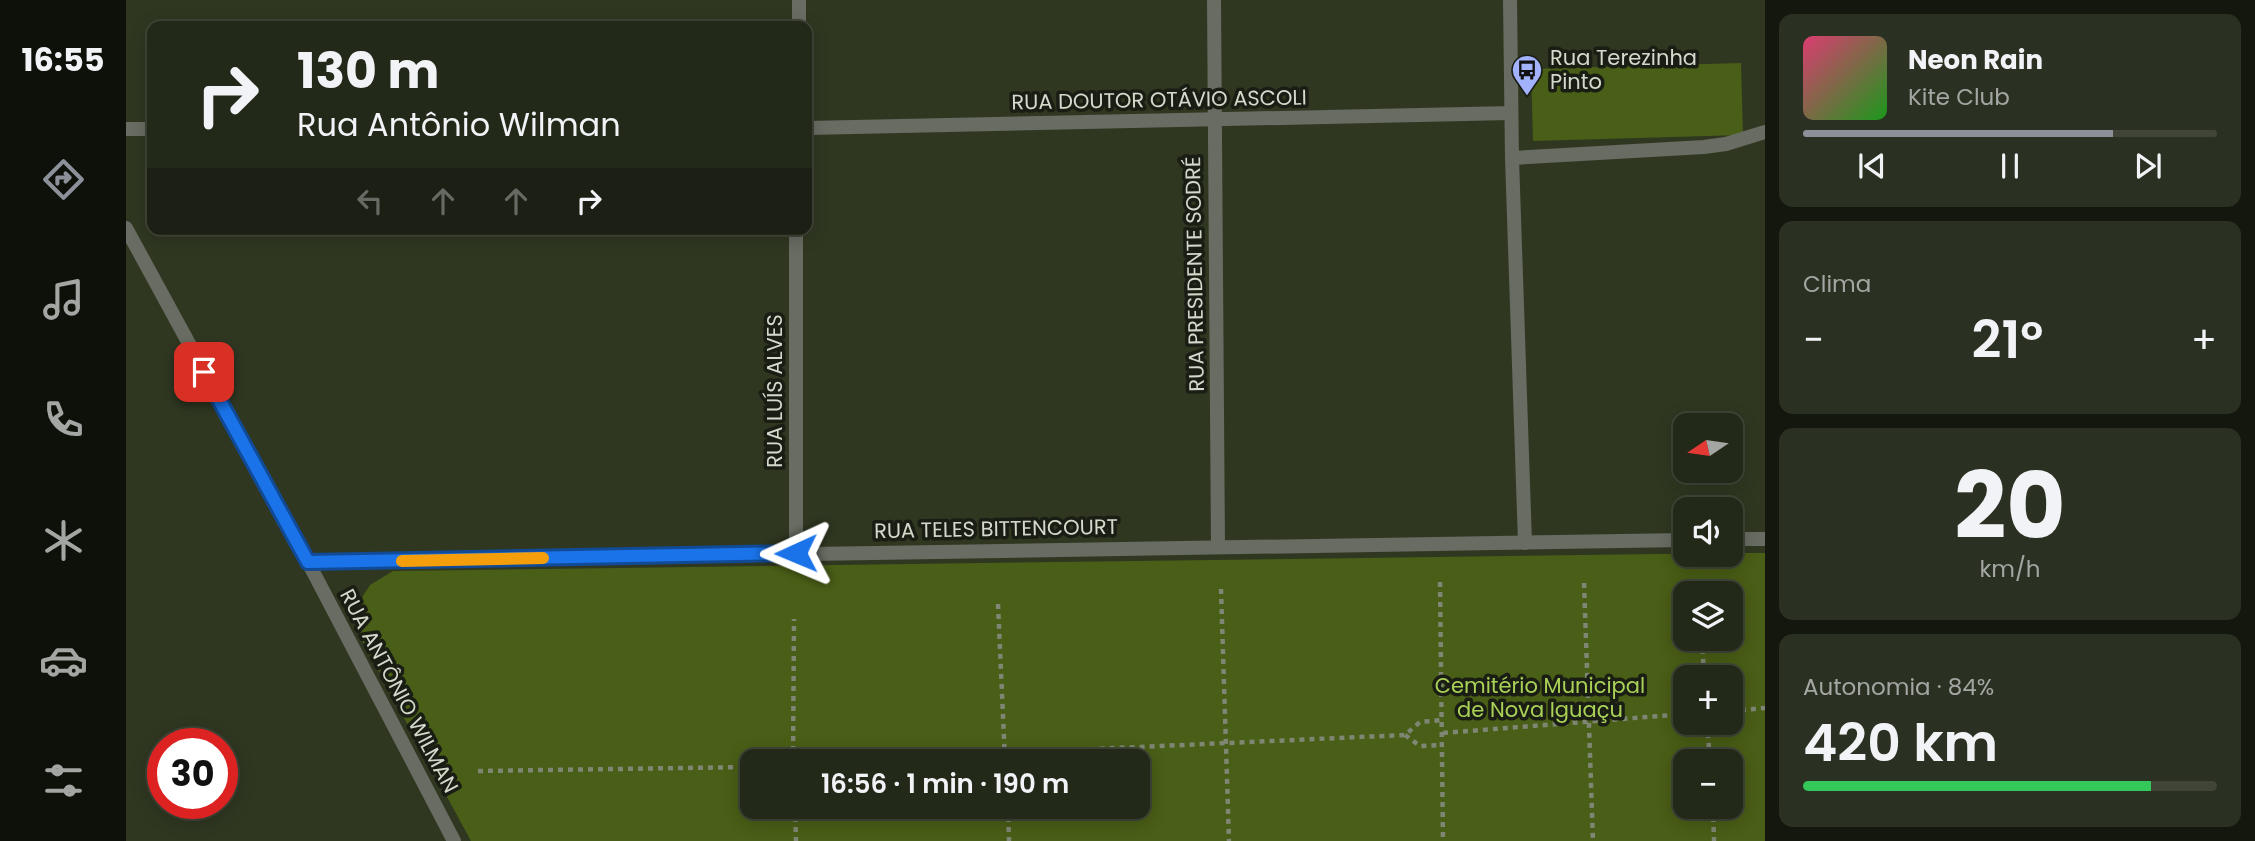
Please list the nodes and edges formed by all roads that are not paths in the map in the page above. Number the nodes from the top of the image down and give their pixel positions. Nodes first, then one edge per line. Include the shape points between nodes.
1 (799, 0) edge
2 (1214, 0) edge
3 (1510, 0) edge
4 (799, 21) edge
5 (1511, 113) junction
6 (1214, 120) junction
7 (812, 128) edge
8 (126, 129) edge
9 (147, 129) edge
10 (1765, 132) edge
11 (1512, 158) junction
12 (126, 228) edge
13 (796, 235) edge
14 (1743, 539) edge
15 (1765, 539) edge
16 (1673, 540) edge
17 (1525, 543) junction
18 (1218, 547) junction
19 (796, 553) junction
20 (308, 562) junction
21 (454, 841) edge

1 - 4 street
2 - 6 street, RUA PRESIDENTE SODRÉ
3 - 5 street
5 - 6 street, RUA DOUTOR OTÁVIO ASCOLI
5 - 11 street
6 - 7 street, RUA DOUTOR OTÁVIO ASCOLI
6 - 18 street, RUA PRESIDENTE SODRÉ
8 - 9 street
10 - 11 street via 1704,147
11 - 17 street
12 - 20 street, RUA ANTÔNIO WILMAN
13 - 19 street, RUA LUÍS ALVES
14 - 15 street
16 - 17 street, RUA TELES BITTENCOURT
17 - 18 street, RUA TELES BITTENCOURT
18 - 19 street, RUA TELES BITTENCOURT
19 - 20 street, RUA TELES BITTENCOURT
20 - 21 street, RUA ANTÔNIO WILMAN

